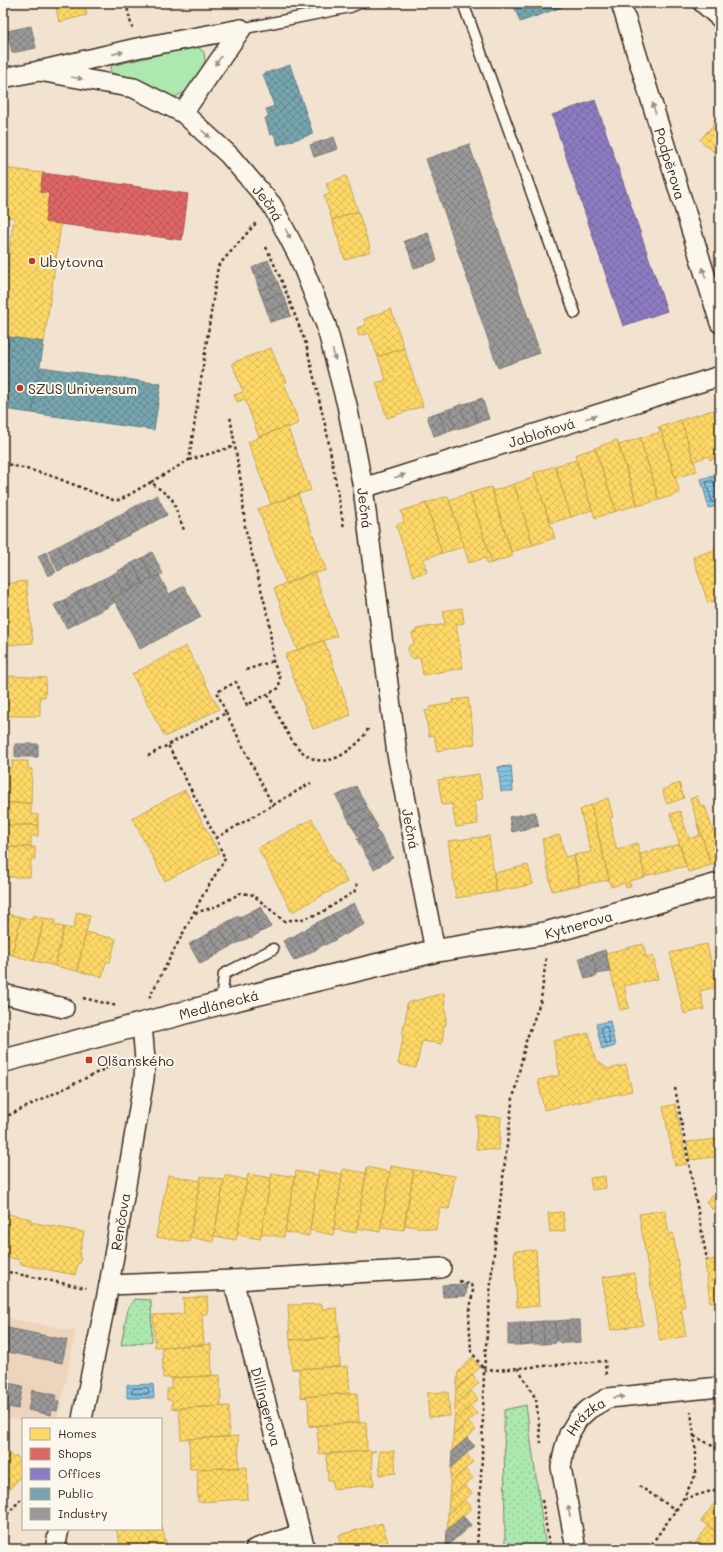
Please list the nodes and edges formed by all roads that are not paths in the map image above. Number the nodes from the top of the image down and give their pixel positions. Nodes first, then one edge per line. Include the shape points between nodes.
1 (360, 3) edge
2 (463, 3) edge
3 (621, 3) edge
4 (703, 3) edge
5 (720, 18) edge
6 (241, 29) junction
7 (39, 71) junction
8 (3, 78) edge
9 (182, 113) junction
10 (576, 313) dead end
11 (720, 323) edge
12 (720, 376) edge
13 (363, 488) junction
14 (720, 884) edge
15 (273, 949) dead end
16 (435, 951) junction
17 (3, 994) edge
18 (221, 1003) junction
19 (64, 1008) dead end
20 (142, 1024) junction
21 (3, 1061) edge
22 (441, 1268) road end
23 (232, 1280) junction
24 (109, 1285) junction
25 (720, 1387) edge
26 (82, 1418) edge
27 (59, 1530) edge
28 (303, 1541) edge
29 (55, 1549) edge
30 (255, 1549) edge
31 (576, 1549) edge

1 - 6 lane
2 - 10 lane
11 -> 3 street, Podpěrova
4 - 5 street
7 -> 6 street, Ječná via 137,48
6 -> 9 street
7 - 8 street, Ječná
7 -> 9 street, Ječná via 134,88
9 -> 13 street, Ječná via 229,155 272,205 299,257 326,325 347,405
13 -> 12 street, Jabloňová
13 - 16 street, Ječná via 397,754
14 - 16 street, Kytnerova via 547,933
15 - 18 lane via 224,974
16 - 18 street, Medlánecká
17 - 19 street
18 - 20 street, Medlánecká
20 - 21 street, Medlánecká
20 - 24 street, Renčova via 144,1079
22 - 23 street
23 - 24 street
23 - 28 street, Dillingerova
24 - 26 street, Renčova
31 -> 25 street, Hrázka via 562,1467 569,1434 578,1419 608,1398
27 - 29 street
28 - 30 street

